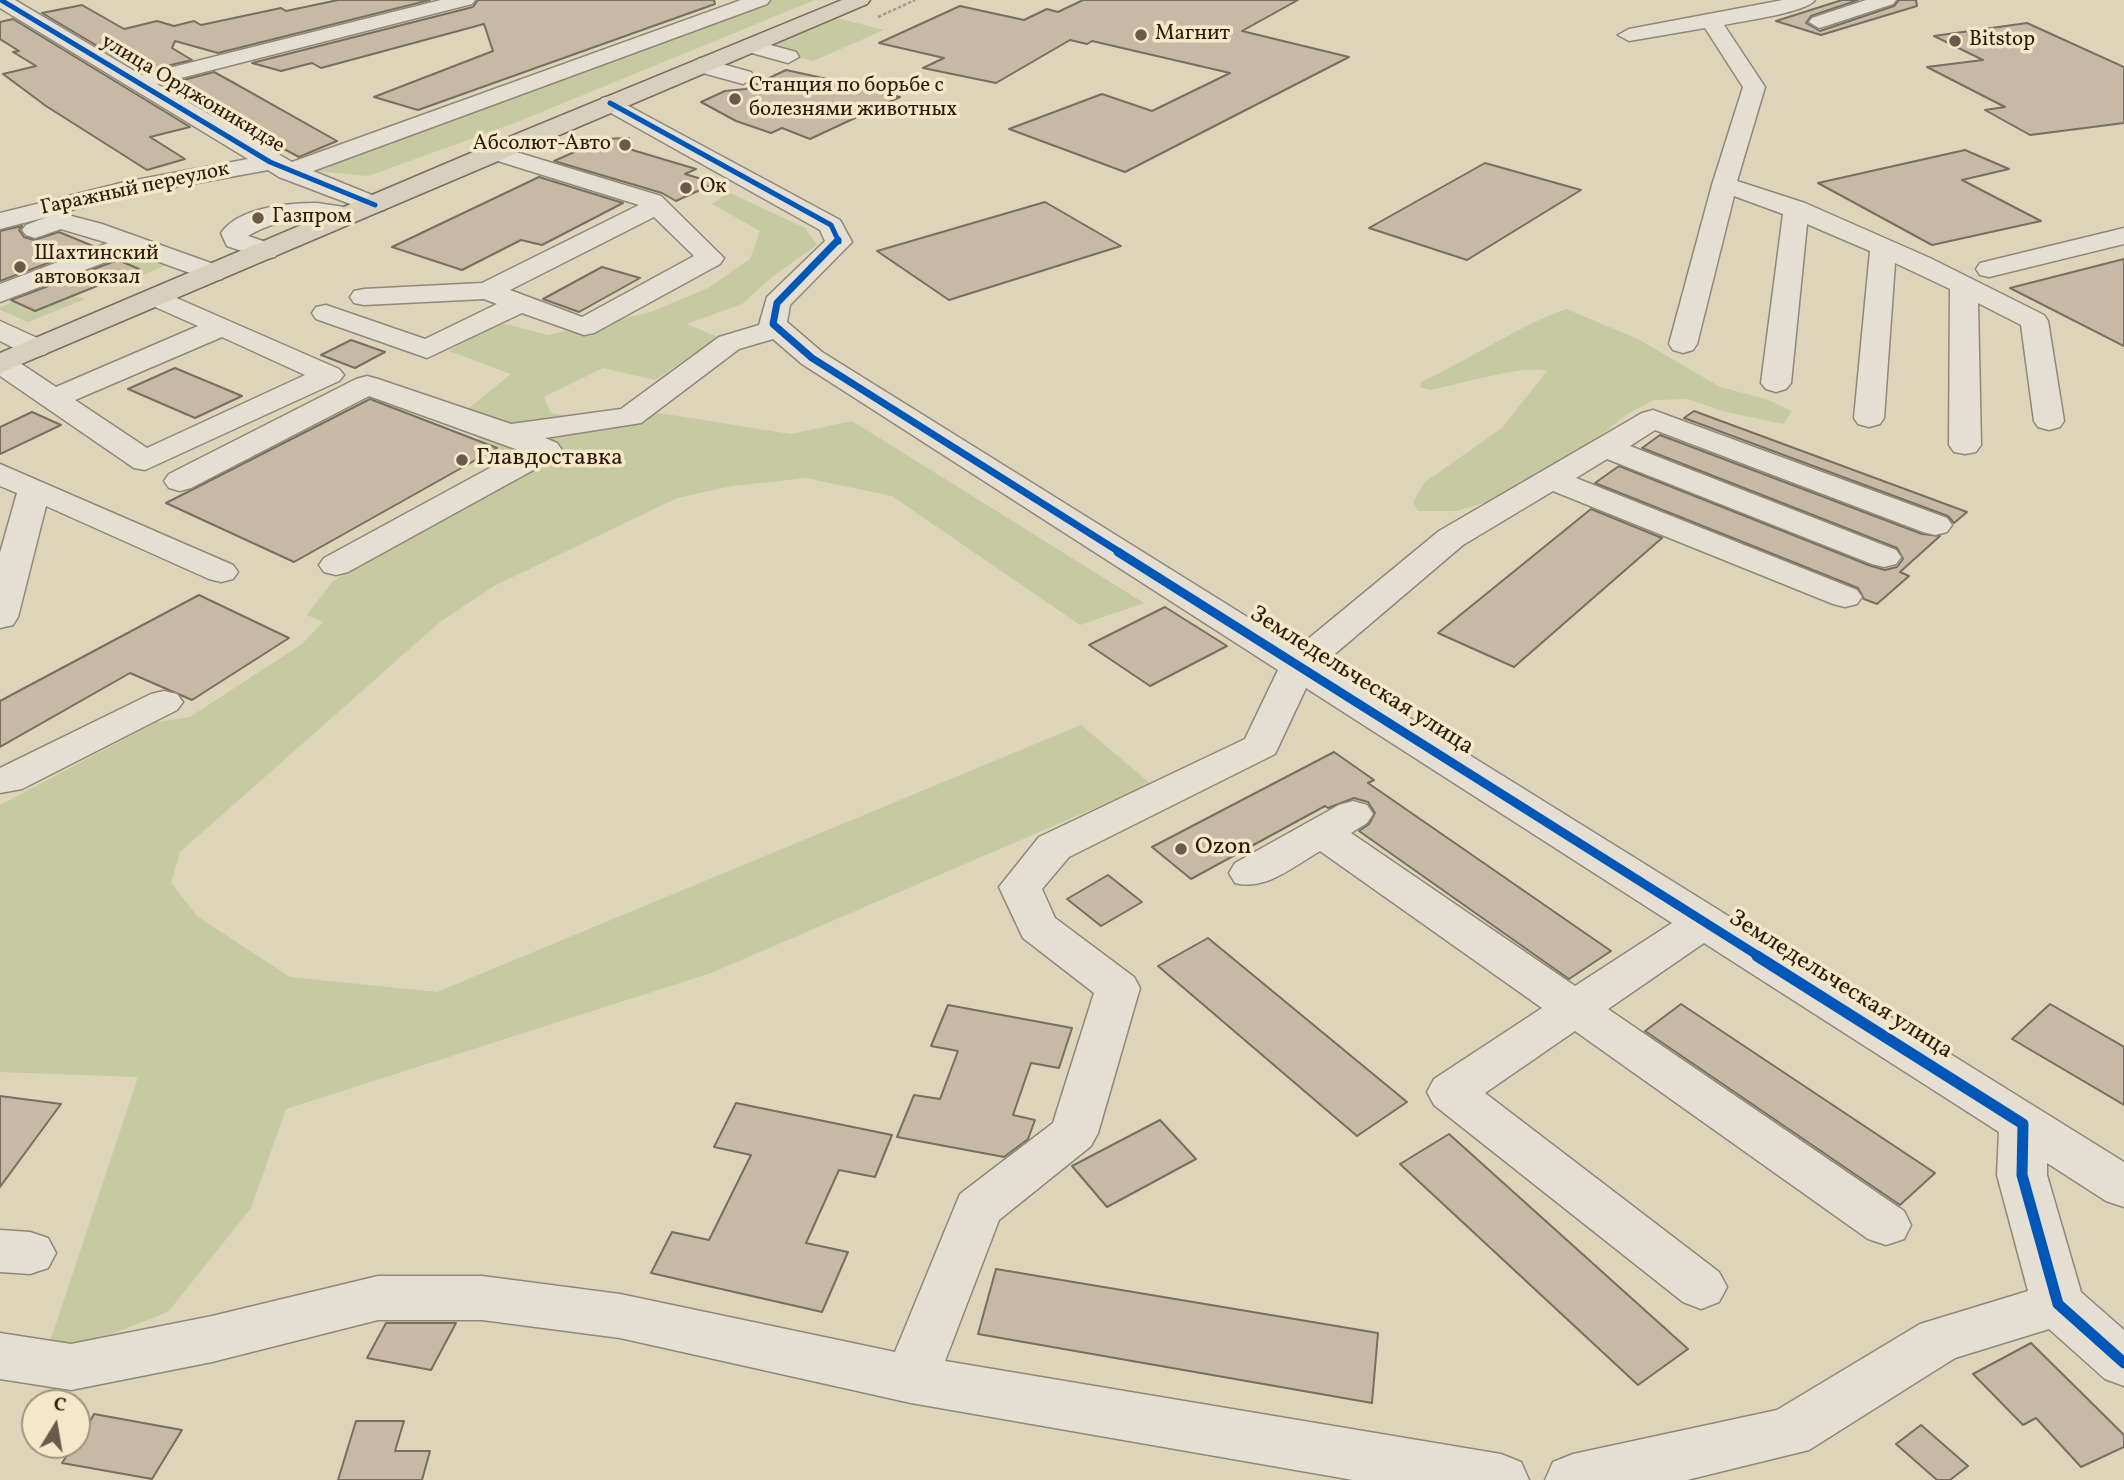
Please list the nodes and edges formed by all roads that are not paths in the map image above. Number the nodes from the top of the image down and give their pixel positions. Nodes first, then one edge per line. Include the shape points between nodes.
1 (38, 0) edge
2 (465, 0) edge
3 (760, 0) edge
4 (859, 0) edge
5 (1805, 0) edge
6 (1886, 0) edge
7 (5, 3) edge
8 (1819, 22) dead end
9 (1712, 23) junction
10 (1629, 35) dead end
11 (749, 45) junction
12 (788, 57) dead end
13 (700, 65) junction
14 (743, 77) dead end
15 (135, 83) junction
16 (610, 103) junction
17 (493, 152) junction
18 (279, 167) junction
19 (1724, 185) junction
20 (375, 205) junction
21 (657, 206) junction
22 (1796, 208) junction
23 (349, 214) junction
24 (0, 221) edge
25 (2124, 236) edge
26 (0, 243) edge
27 (130, 244) junction
28 (1883, 249) junction
29 (265, 251) junction
30 (1989, 269) dead end
31 (212, 273) junction
32 (1964, 285) junction
33 (487, 291) junction
34 (0, 294) edge
35 (364, 296) dead end
36 (156, 297) junction
37 (521, 303) junction
38 (326, 313) dead end
39 (221, 327) junction
40 (778, 328) junction
41 (0, 330) edge
42 (1682, 344) dead end
43 (36, 348) junction
44 (1, 364) edge
45 (1776, 383) dead end
46 (52, 399) junction
47 (1869, 418) dead end
48 (2049, 421) dead end
49 (509, 434) junction
50 (1965, 445) dead end
51 (1605, 447) junction
52 (0, 474) edge
53 (1551, 478) junction
54 (180, 481) dead end
55 (34, 489) junction
56 (1935, 525) dead end
57 (1884, 557) dead end
58 (337, 565) dead end
59 (221, 572) dead end
60 (1845, 597) dead end
61 (0, 617) edge
62 (1298, 666) junction
63 (164, 702) dead end
64 (0, 781) edge
65 (1250, 873) dead end
66 (1704, 922) junction
67 (1573, 1010) junction
68 (2023, 1124) junction
69 (2124, 1186) edge
70 (1886, 1225) dead end
71 (1701, 1287) dead end
72 (2057, 1304) junction
73 (0, 1356) edge
74 (2124, 1363) edge
75 (911, 1379) junction
76 (1501, 1480) edge
77 (1573, 1480) edge

1 - 7 street
2 - 15 street
3 - 18 street, Гаражный переулок
4 - 11 main road
5 - 9 street
6 - 8 street
7 - 15 street, улица Орджоникидзе
9 - 10 street
9 - 19 street via 1754,87
11 - 12 street
11 - 13 main road
13 - 14 street
13 - 16 main road
15 - 18 street, улица Орджоникидзе
16 - 17 main road
16 - 40 street via 831,225 839,242 777,303 773,324
17 - 20 main road
17 - 21 street
18 - 20 street, улица Орджоникидзе
18 - 24 street, Гаражный переулок via 125,189
19 - 22 street
19 - 42 street
20 - 23 main road
21 - 33 street
21 - 37 street via 710,258 584,327
22 - 28 street
22 - 45 street
23 - 29 main road
23 - 29 street via 284,210 234,233 236,240
25 - 30 street
26 - 27 street via 59,221
27 - 31 street
27 - 34 street
28 - 32 street
28 - 47 street
29 - 31 main road
31 - 36 main road
32 - 48 street via 2034,321
32 - 50 street
33 - 35 street
33 - 37 street
36 - 39 street
36 - 43 main road
37 - 38 street via 427,349
39 - 46 street
39 - 46 street via 329,375 145,461
40 - 49 street via 729,343 630,417
40 - 62 street, Земледельческая улица via 812,358
41 - 43 street
43 - 44 main road
44 - 46 street
49 - 54 street via 367,385
49 - 58 street via 546,450
51 - 53 street
51 - 56 street via 1653,419
51 - 57 street
52 - 55 street
53 - 60 street
53 - 62 street via 1451,538
55 - 59 street
55 - 61 street
62 - 66 street, Земледельческая улица
62 - 75 street via 1261,746 1054,847 1020,887 1038,927 1118,988 1074,1133 978,1208
63 - 64 street
65 - 67 street via 1337,823
66 - 67 street
66 - 68 street, Земледельческая улица
67 - 70 street
67 - 71 street via 1451,1093
68 - 69 street, Земледельческая улица
68 - 72 street via 2022,1175
72 - 74 street
72 - 77 street via 1939,1340 1789,1432
73 - 75 street via 71,1367 212,1339 378,1298 482,1298 620,1316
75 - 76 street

